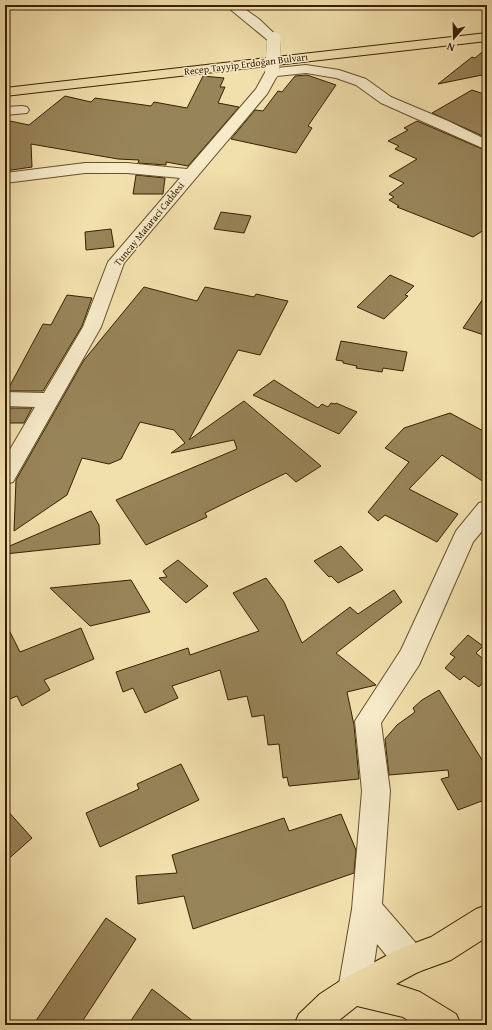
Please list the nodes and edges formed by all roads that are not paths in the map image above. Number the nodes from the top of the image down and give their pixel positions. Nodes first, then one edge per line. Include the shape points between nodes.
1 (231, 5) edge
2 (487, 28) edge
3 (487, 37) edge
4 (272, 72) junction
5 (19, 78) dead end
6 (5, 92) edge
7 (22, 110) dead end
8 (5, 111) edge
9 (487, 146) edge
10 (190, 174) junction
11 (5, 178) edge
12 (5, 399) edge
13 (49, 400) junction
14 (5, 476) edge
15 (487, 509) edge
16 (368, 909) junction
17 (487, 920) edge
18 (410, 960) junction
19 (354, 990) junction
20 (310, 1025) edge
21 (445, 1025) edge

1 - 4 street, bridge via 274,39
2 - 5 main road, Recep Tayyip Erdoğan Bulvarı
3 - 6 main road, Recep Tayyip Erdoğan Bulvarı
4 - 9 street via 306,69 339,74 361,82 386,100
4 - 10 street, Tuncay Mataraci Caddesi via 262,91
7 - 8 street
10 - 11 street via 127,168 85,168
10 - 13 street, Tuncay Mataraci Caddesi via 116,262 92,327
12 - 13 street
13 - 14 street, Tuncay Mataraci Caddesi
15 - 16 street via 464,537 410,657 368,721 376,791
16 - 18 street
16 - 19 street
17 - 18 main road via 440,949
18 - 19 main road
19 - 20 main road via 331,1005
19 - 21 main road via 409,1003

